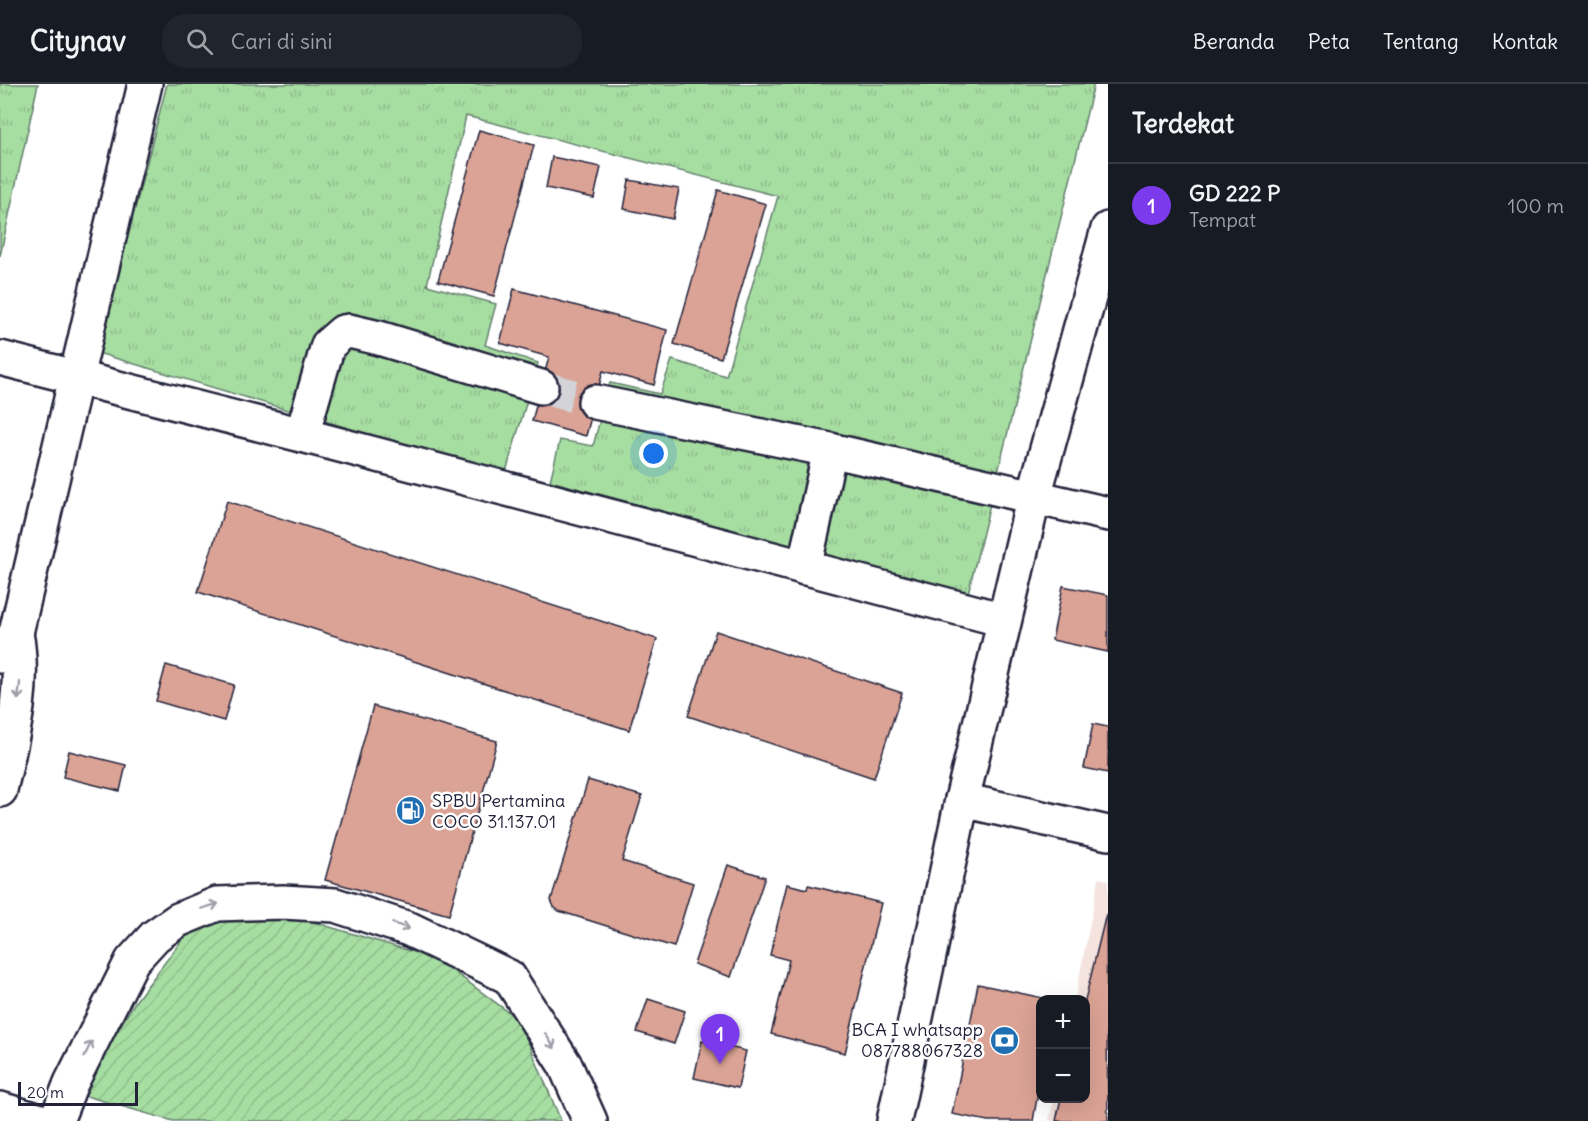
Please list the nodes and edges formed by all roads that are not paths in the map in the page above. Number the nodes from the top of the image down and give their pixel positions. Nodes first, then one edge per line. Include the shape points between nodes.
1 (146, 84) edge
2 (1108, 229) edge
3 (0, 358) edge
4 (75, 377) junction
5 (541, 387) tunnel mouth
6 (595, 402) tunnel mouth
7 (302, 435) junction
8 (830, 450) junction
9 (1034, 496) junction
10 (1108, 514) edge
11 (804, 568) junction
12 (1004, 621) junction
13 (8, 644) edge
14 (0, 790) edge
15 (963, 800) junction
16 (1108, 833) edge
17 (56, 1121) edge
18 (590, 1121) edge
19 (894, 1121) edge

1 - 4 street
2 - 9 street
3 - 4 street
4 - 7 street
4 - 13 street
5 - 7 street via 379,338 343,332 328,345
6 - 8 street
7 - 11 street
8 - 9 street
8 - 11 street
9 - 10 street
9 - 12 street
11 - 12 street
12 - 15 street
13 -> 14 street via 21,658 21,687
15 - 16 street
15 - 19 street
17 -> 18 street via 132,961 155,936 177,920 218,904 283,902 335,905 409,929 509,977 565,1065

